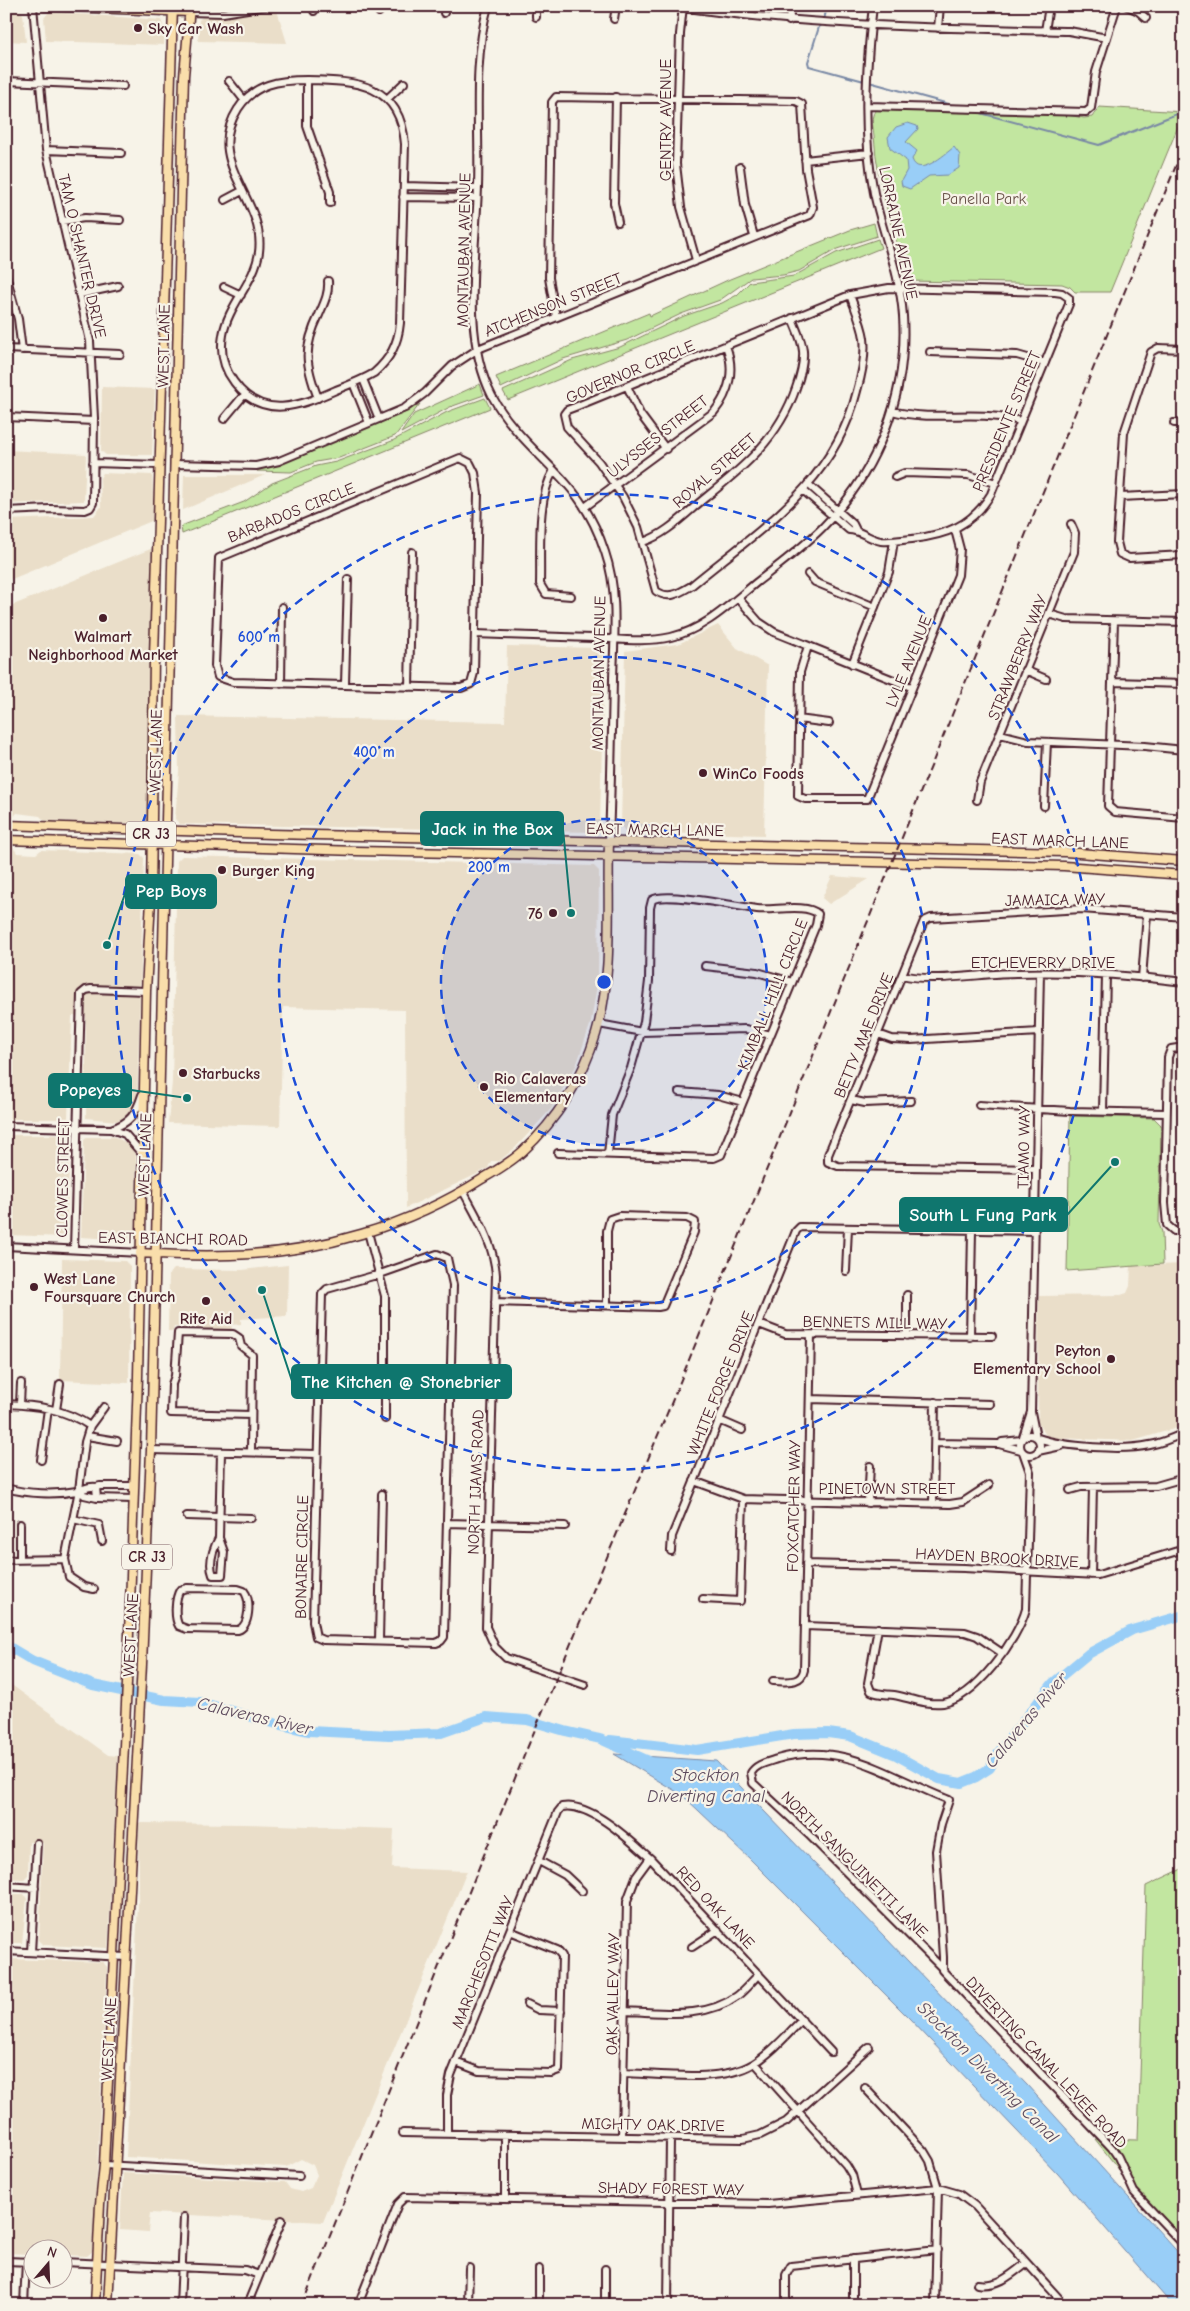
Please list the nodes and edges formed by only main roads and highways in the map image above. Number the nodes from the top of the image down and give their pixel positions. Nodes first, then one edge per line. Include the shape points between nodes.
1 (45, 6) edge
2 (173, 9) edge
3 (190, 9) edge
4 (6, 825) edge
5 (151, 830) junction
6 (167, 831) junction
7 (6, 840) edge
8 (609, 842) junction
9 (151, 844) junction
10 (166, 845) junction
11 (609, 857) junction
12 (1184, 861) edge
13 (1184, 875) edge
14 (140, 1253) junction
15 (155, 1254) junction
16 (122, 1790) junction
17 (133, 1822) junction
18 (120, 1838) junction
19 (130, 1880) junction
20 (95, 2305) edge
21 (108, 2305) edge

1 - 2 main road
2 - 3 main road
2 - 5 main road, WEST LANE / CR J3
3 - 6 main road, WEST LANE / CR J3 via 184,85
4 - 5 main road, EAST MARCH LANE
5 - 6 main road, EAST MARCH LANE
5 - 9 main road, WEST LANE / CR J3
6 - 8 main road, EAST MARCH LANE
6 - 10 main road, WEST LANE / CR J3
7 - 9 main road, EAST MARCH LANE
8 - 11 main road, EAST BIANCHI ROAD
8 - 12 main road, EAST MARCH LANE via 1065,852
9 - 10 main road, EAST MARCH LANE
9 - 14 main road, WEST LANE / CR J3
10 - 11 main road, EAST MARCH LANE
10 - 15 main road, WEST LANE / CR J3
11 - 13 main road, EAST MARCH LANE via 1064,866
11 - 15 main road, EAST BIANCHI ROAD via 606,972 599,1024 584,1067 567,1098 522,1152 463,1191 414,1215 368,1232 256,1253
14 - 15 main road, EAST BIANCHI ROAD
14 - 16 main road, WEST LANE / CR J3
15 - 17 main road, WEST LANE / CR J3 via 151,1450
16 - 17 main road via 126,1818
16 - 18 main road, WEST LANE / CR J3
17 - 19 main road, WEST LANE / CR J3
18 - 19 main road via 127,1845 126,1866
18 - 20 main road, WEST LANE / CR J3
19 - 21 main road, WEST LANE / CR J3

